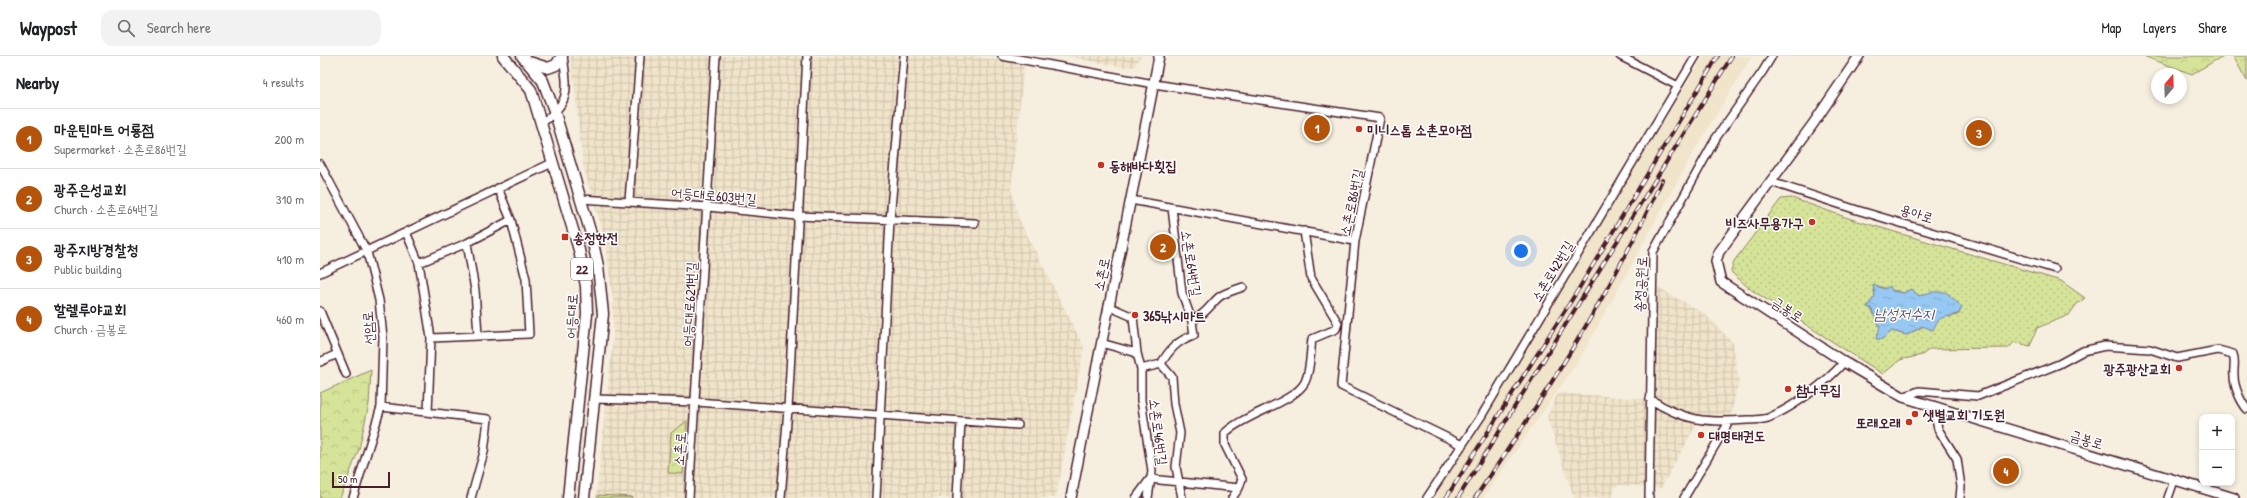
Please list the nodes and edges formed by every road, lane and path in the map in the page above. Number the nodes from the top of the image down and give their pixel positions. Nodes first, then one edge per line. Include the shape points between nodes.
1 (503, 56) edge
2 (562, 56) edge
3 (640, 56) edge
4 (716, 56) edge
5 (807, 56) edge
6 (904, 56) edge
7 (1002, 56) edge
8 (1159, 56) edge
9 (1620, 56) edge
10 (1696, 56) edge
11 (1772, 56) edge
12 (1859, 56) edge
13 (523, 58) edge
14 (1154, 84) junction
15 (1678, 86) junction
16 (555, 113) junction
17 (540, 124) junction
18 (552, 162) junction
19 (320, 164) edge
20 (1771, 182) junction
21 (498, 188) junction
22 (581, 199) junction
23 (1131, 200) junction
24 (628, 201) junction
25 (708, 207) junction
26 (1172, 208) junction
27 (797, 216) junction
28 (511, 220) junction
29 (890, 220) junction
30 (975, 223) dead end
31 (1304, 231) junction
32 (406, 232) junction
33 (1355, 241) junction
34 (467, 243) junction
35 (367, 252) junction
36 (419, 263) junction
37 (2055, 269) dead end
38 (320, 273) edge
39 (1243, 287) dead end
40 (1108, 306) junction
41 (320, 311) edge
42 (1192, 320) junction
43 (478, 335) junction
44 (431, 338) junction
45 (1101, 343) junction
46 (1137, 353) junction
47 (337, 354) junction
48 (320, 362) edge
49 (1844, 362) junction
50 (1161, 364) junction
51 (1141, 369) junction
52 (346, 374) dead end
53 (1903, 397) junction
54 (594, 399) junction
55 (1650, 400) junction
56 (696, 402) junction
57 (1933, 405) junction
58 (381, 408) junction
59 (788, 409) junction
60 (2247, 409) edge
61 (428, 412) junction
62 (881, 416) junction
63 (961, 421) junction
64 (1729, 422) junction
65 (1018, 425) dead end
66 (1462, 445) junction
67 (1150, 479) junction
68 (2174, 481) junction
69 (1179, 482) junction
70 (1239, 488) junction
71 (353, 498) edge
72 (471, 498) edge
73 (568, 498) edge
74 (584, 498) edge
75 (689, 498) edge
76 (781, 498) edge
77 (876, 498) edge
78 (957, 498) edge
79 (1071, 498) edge
80 (1136, 498) edge
81 (1148, 498) edge
82 (1182, 498) edge
83 (1232, 498) edge
84 (1427, 498) edge
85 (1649, 498) edge
86 (1684, 498) edge
87 (1960, 498) edge
88 (2168, 498) edge
89 (2234, 498) edge

1 - 17 main road, 어등대로 / 22 via 531,90
2 - 13 main road via 556,65 548,68 539,67
2 - 16 street via 566,81 565,96
3 - 24 street
4 - 25 street, 어등대로621번길
5 - 27 street
6 - 29 street
7 - 14 street
8 - 14 street, 소촌로
9 - 15 street
10 - 15 street, 소촌로42번길
11 - 55 street, 송정공원로 via 1716,138 1653,252
12 - 20 street
13 - 16 main road, 어등대로 / 22 via 543,81
14 - 23 street, 소촌로
14 - 33 street, 소촌로86번길 via 1380,118
15 - 66 street, 소촌로42번길
16 - 17 street
16 - 22 main road, 어등대로 / 22
17 - 18 main road, 어등대로 / 22
18 - 21 street
18 - 73 main road, 어등대로 / 22 via 579,250 586,286 587,314
19 - 35 street, 선암로
20 - 37 street, 용아로
20 - 49 street, 금봉로 via 1719,252 1716,261 1720,282
21 - 28 street
21 - 32 street
22 - 24 street, 어등대로603번길
22 - 54 main road, 어등대로 / 22 via 598,266 603,314
23 - 26 street
23 - 40 street, 소촌로
24 - 25 street, 어등대로603번길
25 - 27 street, 어등대로603번길
25 - 56 street, 어등대로621번길
26 - 31 street
26 - 42 street, 소촌로64번길 via 1182,293
27 - 29 street, 어등대로603번길
27 - 59 street
28 - 34 street
28 - 43 street via 526,279 529,334
29 - 30 street, 어등대로603번길
29 - 62 street
31 - 33 street
31 - 70 street via 1311,278 1338,323 1336,329 1312,339 1309,371 1298,392 1238,421 1225,433 1224,445 1242,479
32 - 35 street
32 - 36 street
33 - 66 street, 소촌로86번길 via 1341,386
34 - 36 street
34 - 43 street via 475,290
35 - 38 street
35 - 58 street, 선암로 via 379,300 383,337
36 - 44 street
39 - 42 street, 소촌로64번길 via 1229,291 1205,314
40 - 45 street, 소촌로
40 - 46 street via 1133,317
41 - 47 street
42 - 50 street, 소촌로64번길 via 1194,335 1184,338 1168,351
43 - 44 street
44 - 61 street
45 - 46 street
45 - 79 street, 소촌로
46 - 51 street
47 - 48 street
47 - 52 street
49 - 53 street, 금봉로
49 - 64 street via 1832,376 1767,419
50 - 51 street
50 - 69 street, 소촌로46번길 via 1172,377 1180,433 1176,466
51 - 67 street, 소촌로46번길 via 1141,400 1152,471
53 - 57 street, 금봉로
53 - 60 street via 1919,391 1978,396 2059,364 2083,351 2105,346 2150,348 2177,358 2218,350 2233,354 2236,361 2234,376 2242,404
54 - 56 street
54 - 74 main road, 어등대로 / 22
55 - 64 street via 1672,413 1699,420
55 - 85 street, 송정공원로
56 - 59 street
56 - 75 street, 소촌로
57 - 68 street, 금봉로
57 - 87 street via 1938,429 1957,460
58 - 61 street
58 - 71 street, 선암로
59 - 62 street
59 - 76 street
61 - 72 street via 488,419 484,452
62 - 63 street
62 - 77 street
63 - 65 street
63 - 78 street
64 - 86 street
66 - 84 street, 소촌로42번길
67 - 69 street
67 - 80 street
67 - 81 street, 소촌로46번길
68 - 88 street
68 - 89 street, 금봉로
69 - 70 street
69 - 82 street, 소촌로46번길
70 - 83 street

